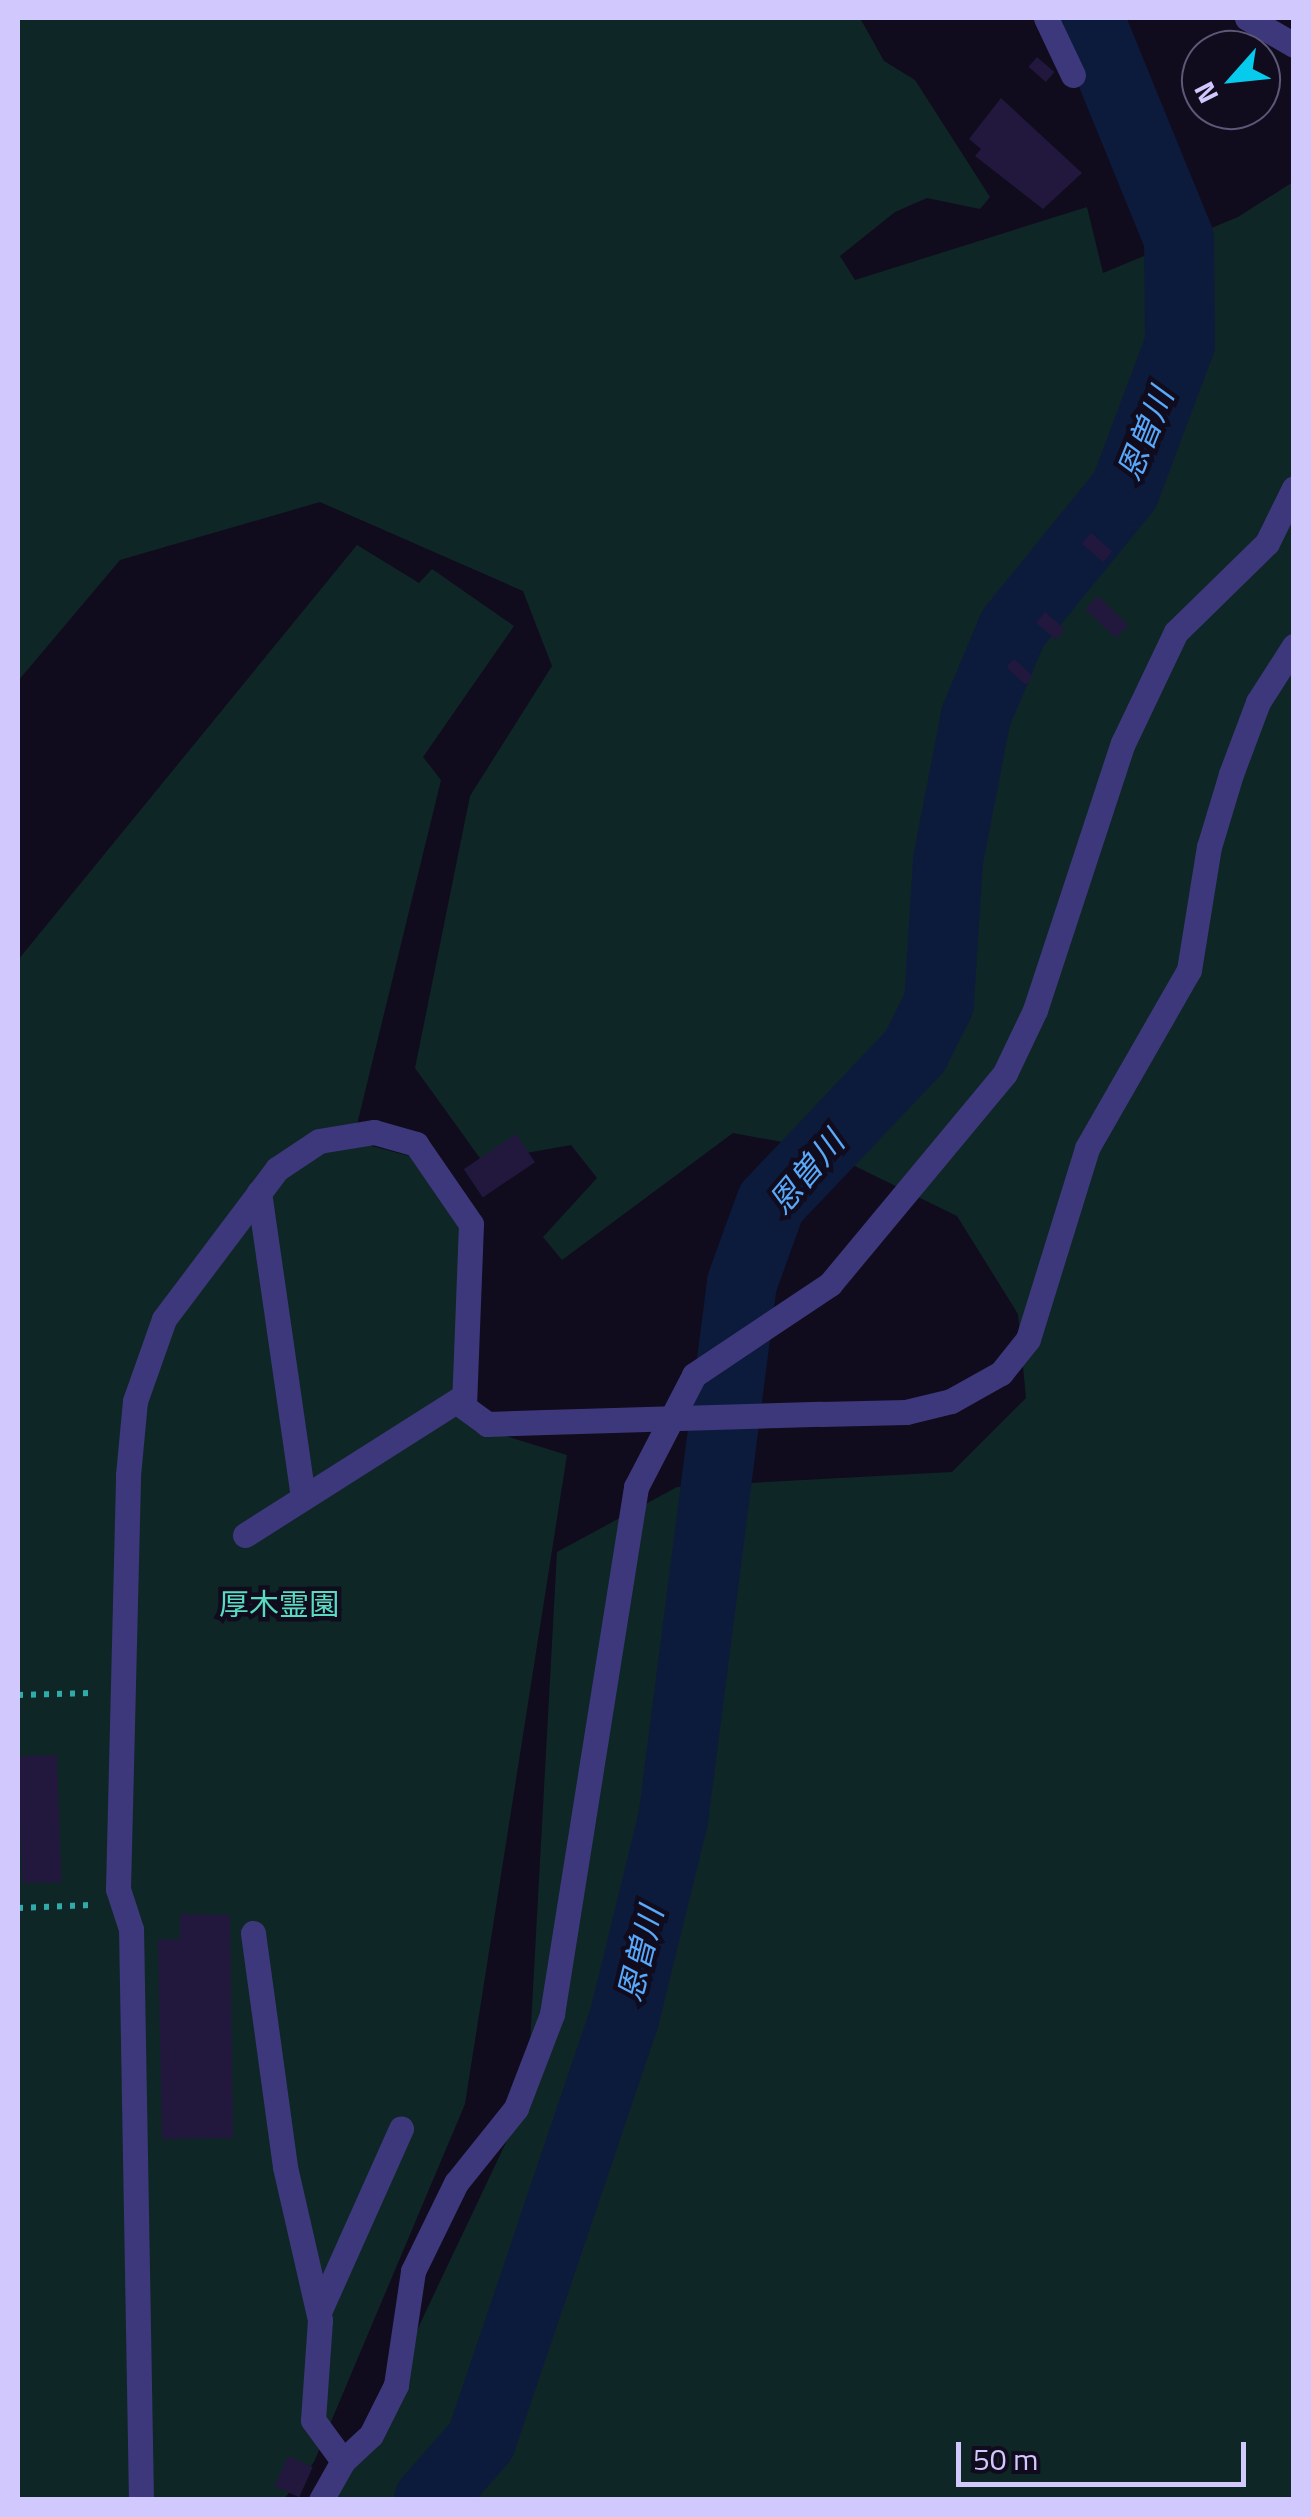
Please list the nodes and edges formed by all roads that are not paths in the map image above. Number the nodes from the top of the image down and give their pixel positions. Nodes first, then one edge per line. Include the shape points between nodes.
1 (1046, 18) edge
2 (1247, 18) edge
3 (1294, 45) edge
4 (1073, 75) dead end
5 (1294, 488) edge
6 (1294, 646) edge
7 (259, 1192) junction
8 (464, 1396) junction
9 (303, 1498) junction
10 (245, 1535) dead end
11 (254, 1933) dead end
12 (402, 2129) dead end
13 (301, 2154) dead end
14 (290, 2190) junction
15 (319, 2312) junction
16 (343, 2461) junction
17 (141, 2500) edge
18 (321, 2500) edge

1 - 4 street
2 - 3 street
5 - 16 street via 1267,543 1176,632 1123,743 1035,1010 1005,1073 830,1284 694,1374 636,1487 552,2014 516,2108 456,2183 414,2271 396,2385 371,2435
6 - 8 street, bridge via 1258,702 1232,774 1209,848 1189,970 1088,1148 1028,1339 1000,1372 951,1401 906,1412 487,1424 464,1407
7 - 8 street via 320,1141 374,1132 416,1144 470,1224
7 - 9 street
7 - 17 street via 164,1319 135,1401 121,1896 132,1929
8 - 9 street
9 - 10 street
11 - 14 street
12 - 15 street via 354,2218
13 - 14 street
14 - 15 street
15 - 16 street via 313,2420
16 - 18 street

